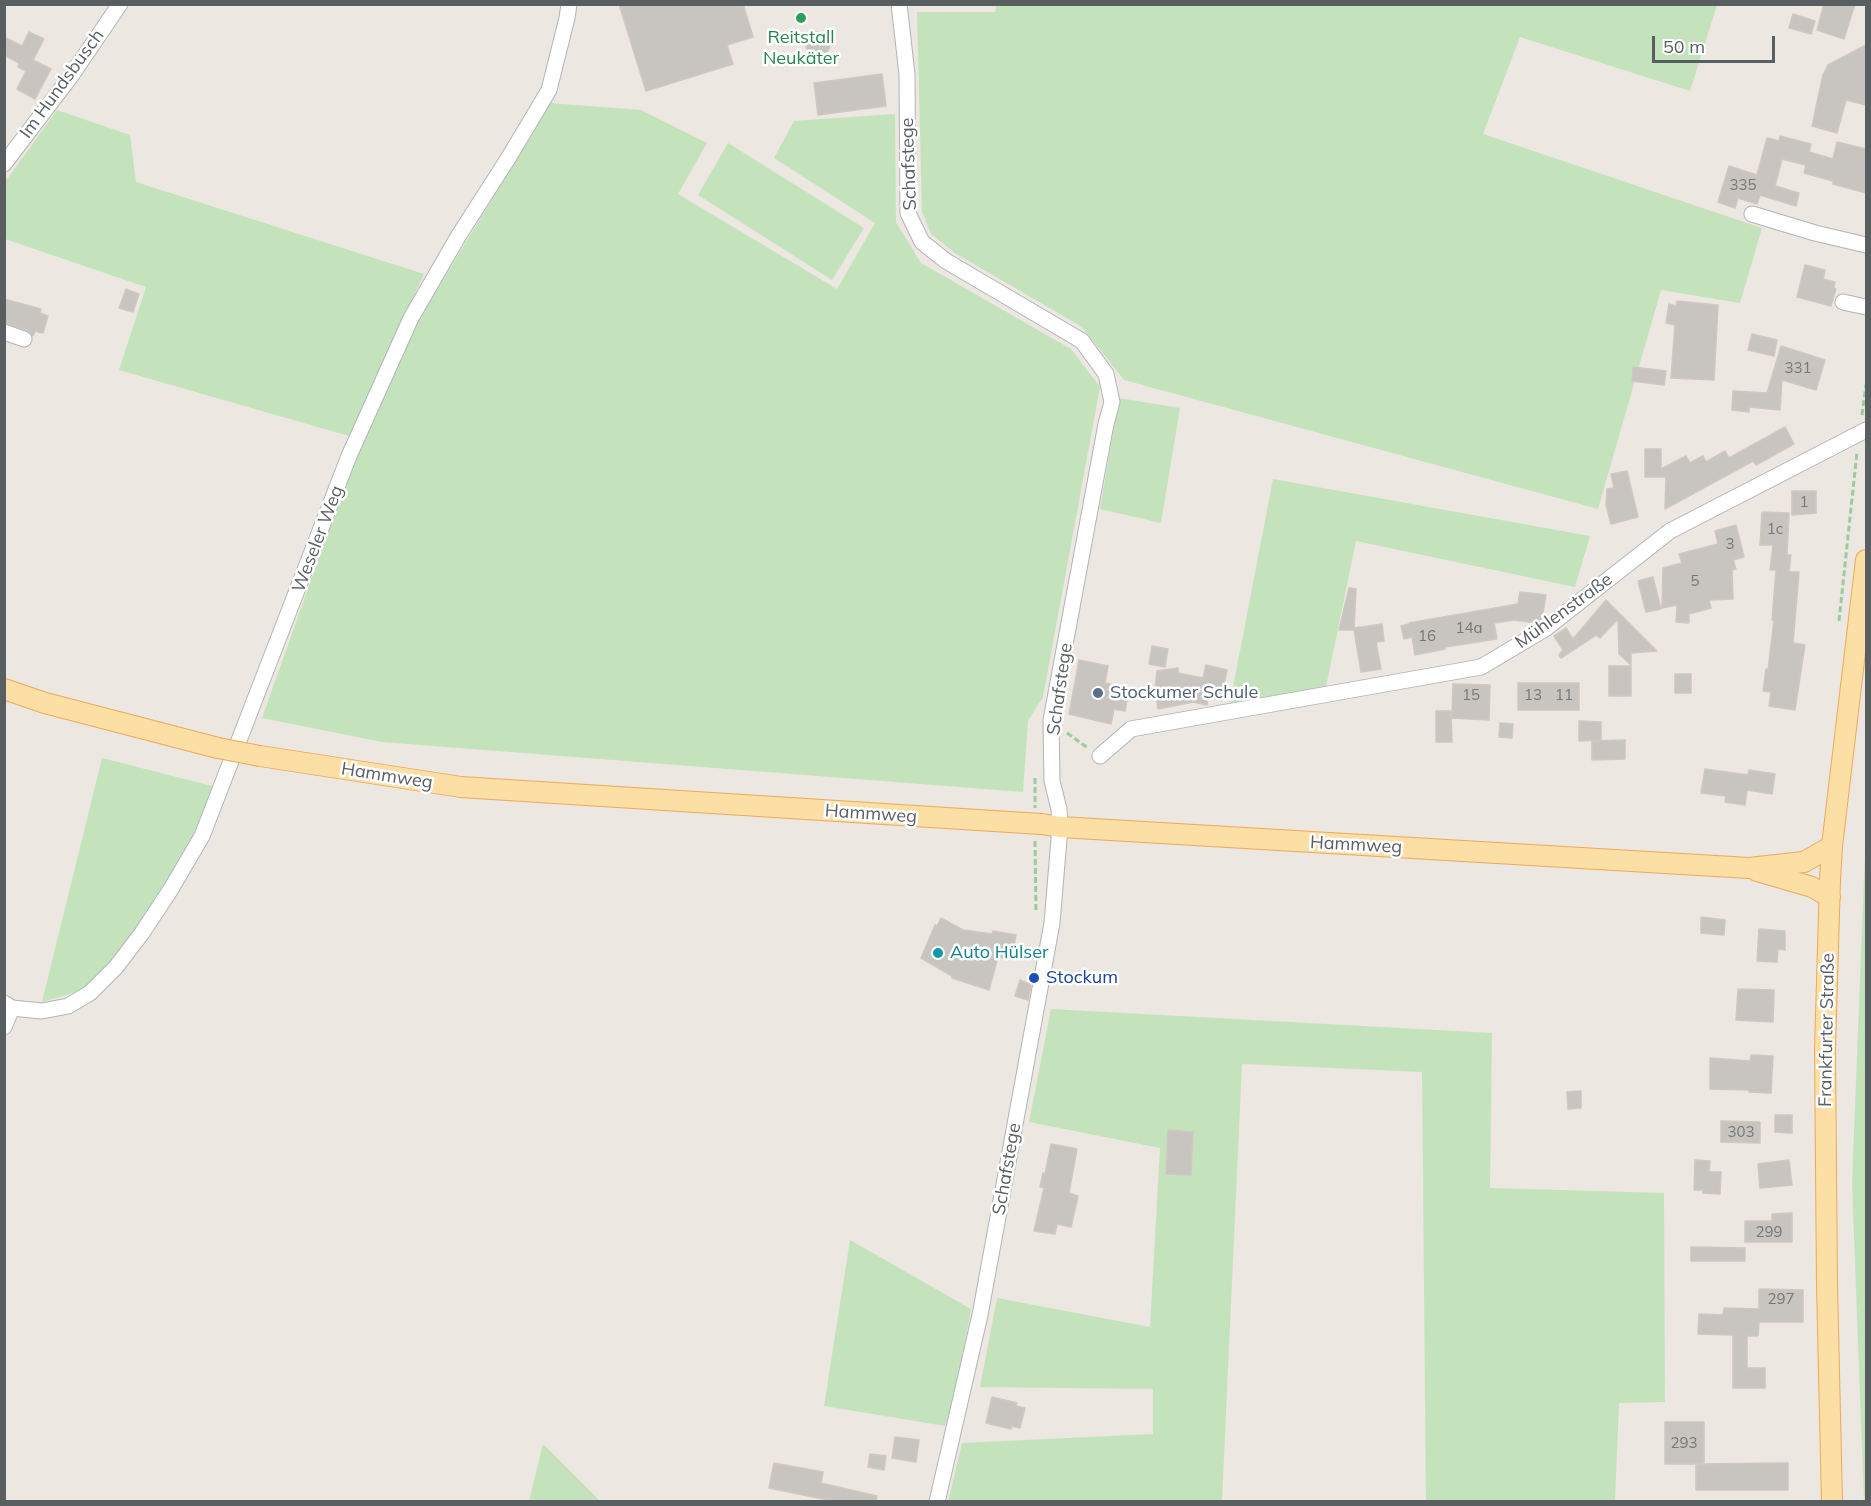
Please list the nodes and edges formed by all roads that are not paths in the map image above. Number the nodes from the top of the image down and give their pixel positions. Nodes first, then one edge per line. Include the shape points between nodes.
1 (120, 4) edge
2 (569, 4) edge
3 (900, 4) edge
4 (4, 164) edge
5 (1752, 214) dead end
6 (1866, 245) edge
7 (1843, 302) dead end
8 (1866, 307) edge
9 (4, 332) edge
10 (24, 339) dead end
11 (1863, 432) edge
12 (1866, 560) edge
13 (4, 689) edge
14 (1100, 756) road end
15 (1042, 825) junction
16 (1832, 846) junction
17 (1749, 868) junction
18 (1830, 897) junction
19 (8, 1006) edge
20 (4, 1027) edge
21 (937, 1502) edge
22 (1832, 1502) edge

1 - 4 street, Im Hundsbusch
2 - 19 street, Weseler Weg via 549,90 411,318 354,446 202,836 142,933 90,993 68,1006 42,1011
3 - 15 street, Schafstege via 907,74 908,213 922,242 946,261 1082,341 1106,374 1112,402 1052,720 1052,781 1059,809
5 - 6 street
7 - 8 street
9 - 10 street
11 - 14 street, Mühlenstraße via 1670,531 1545,629 1481,667 1131,729
12 - 16 main road, Frankfurter Straße
13 - 15 main road, Hammweg, bridge via 218,748 461,787
15 - 17 main road, Hammweg
15 - 21 street, Schafstege via 1050,935 980,1315
16 - 17 main road, Hammweg via 1804,862
16 - 18 main road, Frankfurter Straße
17 - 18 main road, Hammweg via 1812,887
18 - 22 main road, Frankfurter Straße via 1825,1049
19 - 20 street, Weseler Weg

